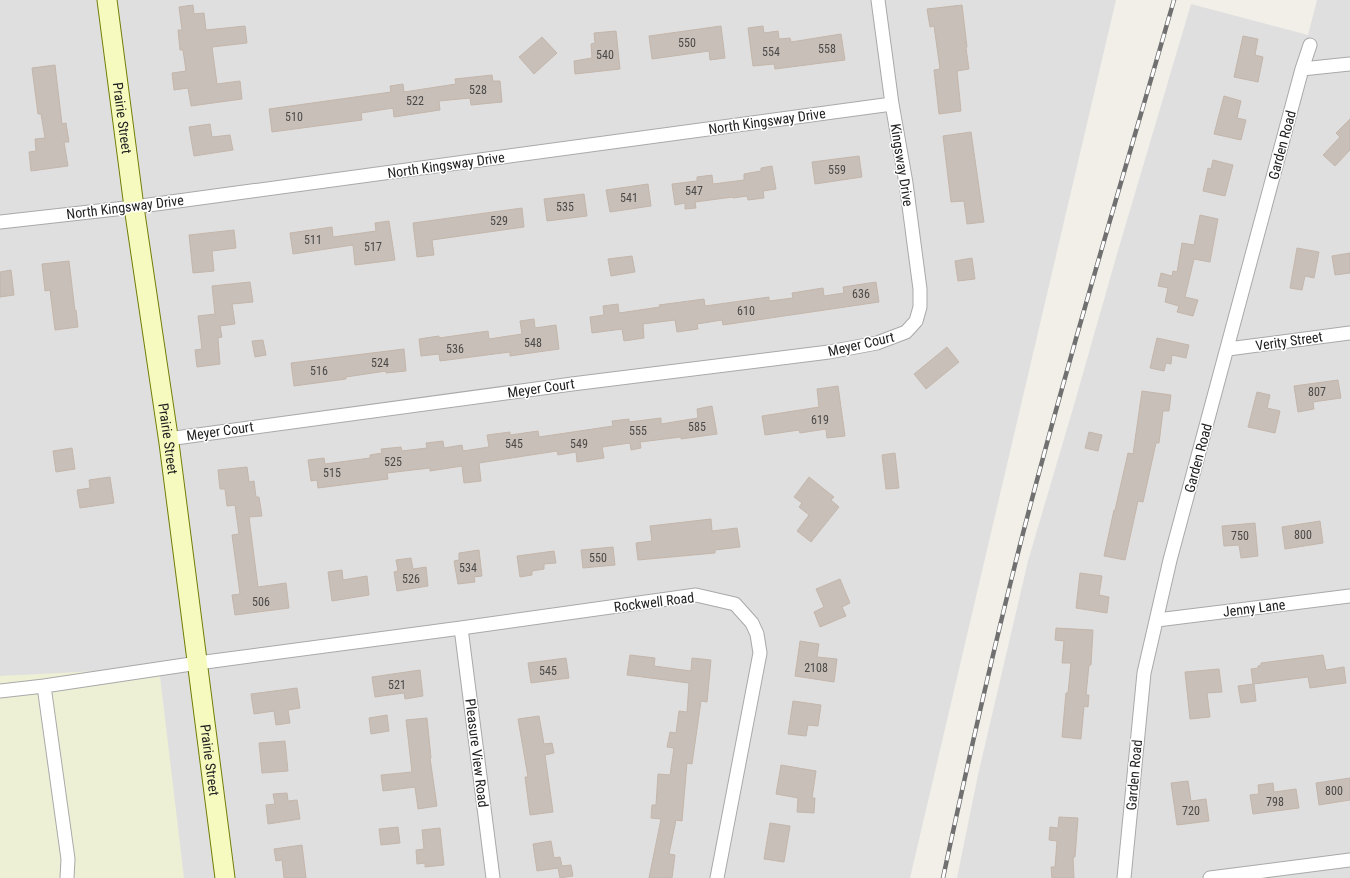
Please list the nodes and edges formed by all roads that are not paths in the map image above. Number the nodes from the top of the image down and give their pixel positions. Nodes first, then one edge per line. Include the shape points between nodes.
1 (107, 0) edge
2 (878, 0) edge
3 (1310, 45) dead end
4 (1350, 64) edge
5 (1302, 69) junction
6 (892, 104) junction
7 (134, 207) junction
8 (0, 222) edge
9 (911, 328) joint
10 (1350, 333) edge
11 (1228, 349) junction
12 (168, 438) junction
13 (1350, 596) edge
14 (1157, 620) junction
15 (460, 628) junction
16 (198, 663) junction
17 (44, 686) junction
18 (0, 691) edge
19 (1350, 860) edge
20 (67, 878) edge
21 (225, 878) edge
22 (493, 878) edge
23 (718, 878) edge
24 (1124, 878) edge
25 (1210, 878) edge

1 - 7 street, Prairie Street
2 - 6 street, Kingsway Drive
3 - 5 street, Garden Road
4 - 5 street
5 - 11 street, Garden Road
6 - 7 street, North Kingsway Drive
6 - 9 street, Kingsway Drive via 920,288 920,307
7 - 8 street, North Kingsway Drive
7 - 12 street, Prairie Street
9 - 12 street, Meyer Court via 877,343 829,352
10 - 11 street, Verity Street
11 - 14 street, Garden Road via 1170,560
12 - 16 street, Prairie Street
13 - 14 street, Jenny Lane
14 - 24 street, Garden Road via 1144,673
15 - 16 street, Rockwell Road
15 - 22 street, Pleasure View Road
15 - 23 street, Rockwell Road via 696,595 735,604 752,623 760,653
16 - 17 street, Rockwell Road
16 - 21 street, Prairie Street
17 - 18 street, Rockwell Road
17 - 20 street via 68,859
19 - 25 street

